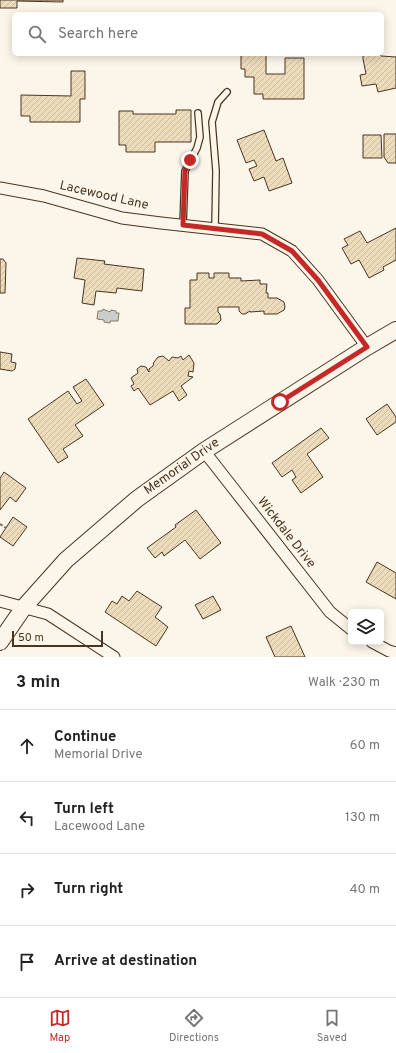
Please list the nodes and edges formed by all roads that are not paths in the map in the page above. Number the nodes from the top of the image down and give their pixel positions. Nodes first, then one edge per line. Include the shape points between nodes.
1 (227, 92) dead end
2 (198, 113) dead end
3 (0, 188) edge
4 (183, 225) junction
5 (215, 228) junction
6 (396, 330) edge
7 (367, 347) junction
8 (204, 450) junction
9 (0, 601) edge
10 (24, 608) junction
11 (348, 627) edge
12 (0, 642) edge
13 (378, 645) edge
14 (396, 653) edge
15 (114, 657) edge

1 - 5 lane via 218,102 212,122 216,171
2 - 4 lane via 200,137 185,171
3 - 4 street, Lacewood Lane via 44,196 122,218
4 - 5 street, Lacewood Lane
5 - 7 street, Lacewood Lane via 262,234 292,251 318,280
6 - 7 street, Memorial Drive
7 - 8 street, Memorial Drive
8 - 10 street, Memorial Drive via 137,499 66,560
8 - 11 street, Wickdale Drive via 330,612
9 - 10 street
10 - 12 street, Memorial Drive
10 - 15 street via 48,614
13 - 14 street

